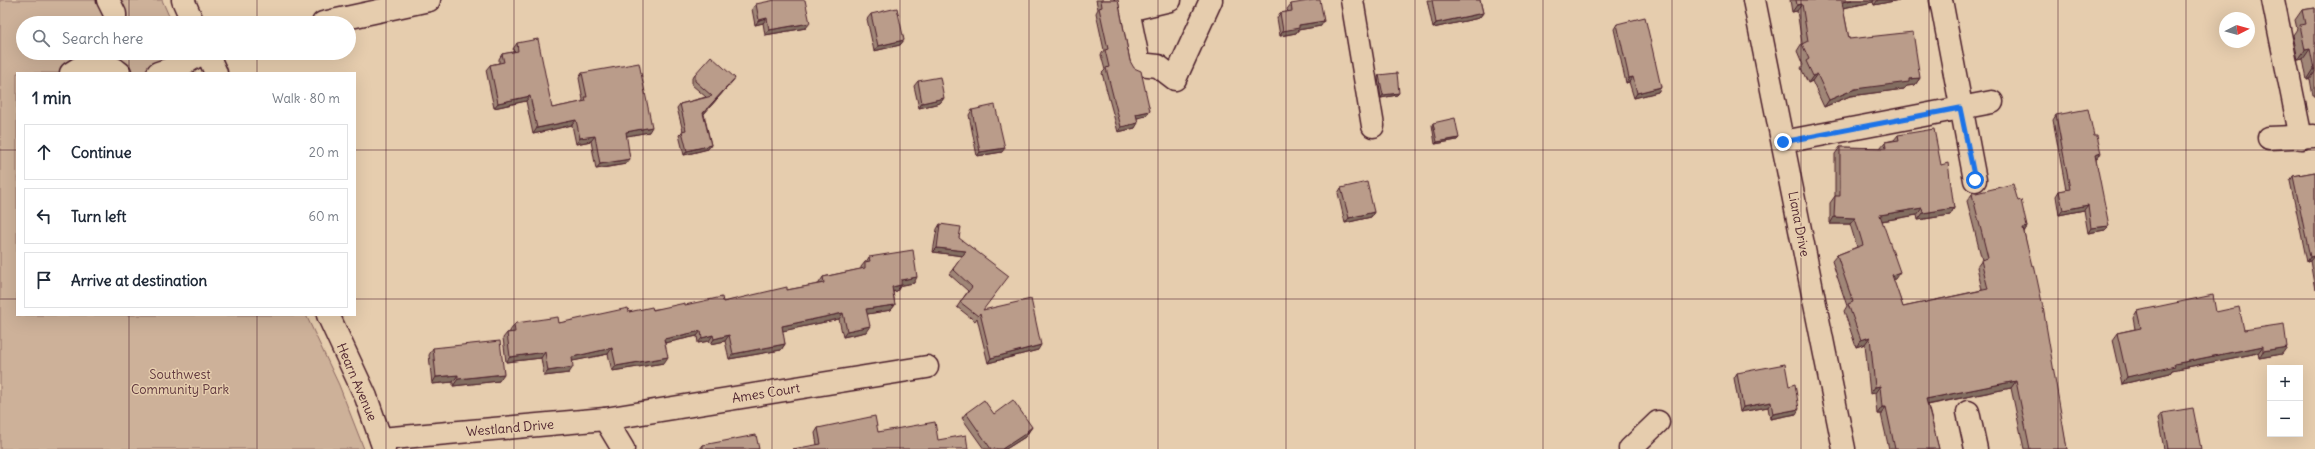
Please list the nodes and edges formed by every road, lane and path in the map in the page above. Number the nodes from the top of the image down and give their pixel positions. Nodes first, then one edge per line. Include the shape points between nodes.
1 (108, 0) edge
2 (183, 0) edge
3 (430, 0) edge
4 (1170, 0) edge
5 (1211, 0) edge
6 (1352, 0) edge
7 (1754, 0) edge
8 (1941, 0) edge
9 (2280, 1) edge
10 (391, 4) edge
11 (1127, 5) edge
12 (115, 16) edge
13 (190, 16) edge
14 (348, 16) edge
15 (190, 60) edge
16 (210, 60) edge
17 (117, 65) edge
18 (73, 72) edge
19 (161, 72) edge
20 (216, 72) edge
21 (1992, 102) dead end
22 (1960, 108) junction
23 (1373, 126) dead end
24 (2308, 137) edge
25 (2269, 138) dead end
26 (1783, 142) junction
27 (1975, 180) dead end
28 (328, 316) edge
29 (927, 367) dead end
30 (1968, 412) dead end
31 (606, 419) junction
32 (1658, 422) dead end
33 (382, 444) edge
34 (623, 449) edge
35 (1630, 449) edge
36 (1844, 449) edge
37 (1976, 449) edge

1 - 12 street
2 - 13 street
3 - 10 street
4 - 11 street
5 - 11 street via 1174,78 1158,66 1139,64
6 - 23 street
7 - 26 street, Liana Drive
8 - 22 street
9 - 24 street
10 - 14 street
15 - 19 street
16 - 20 street
17 - 18 street via 91,64
21 - 22 street
22 - 26 street
22 - 27 street
24 - 25 street
26 - 36 street, Liana Drive
28 - 33 street, Hearn Avenue via 366,397
29 - 31 street, Ames Court
30 - 37 street
31 - 33 street, Westland Drive
31 - 34 street
32 - 35 street

